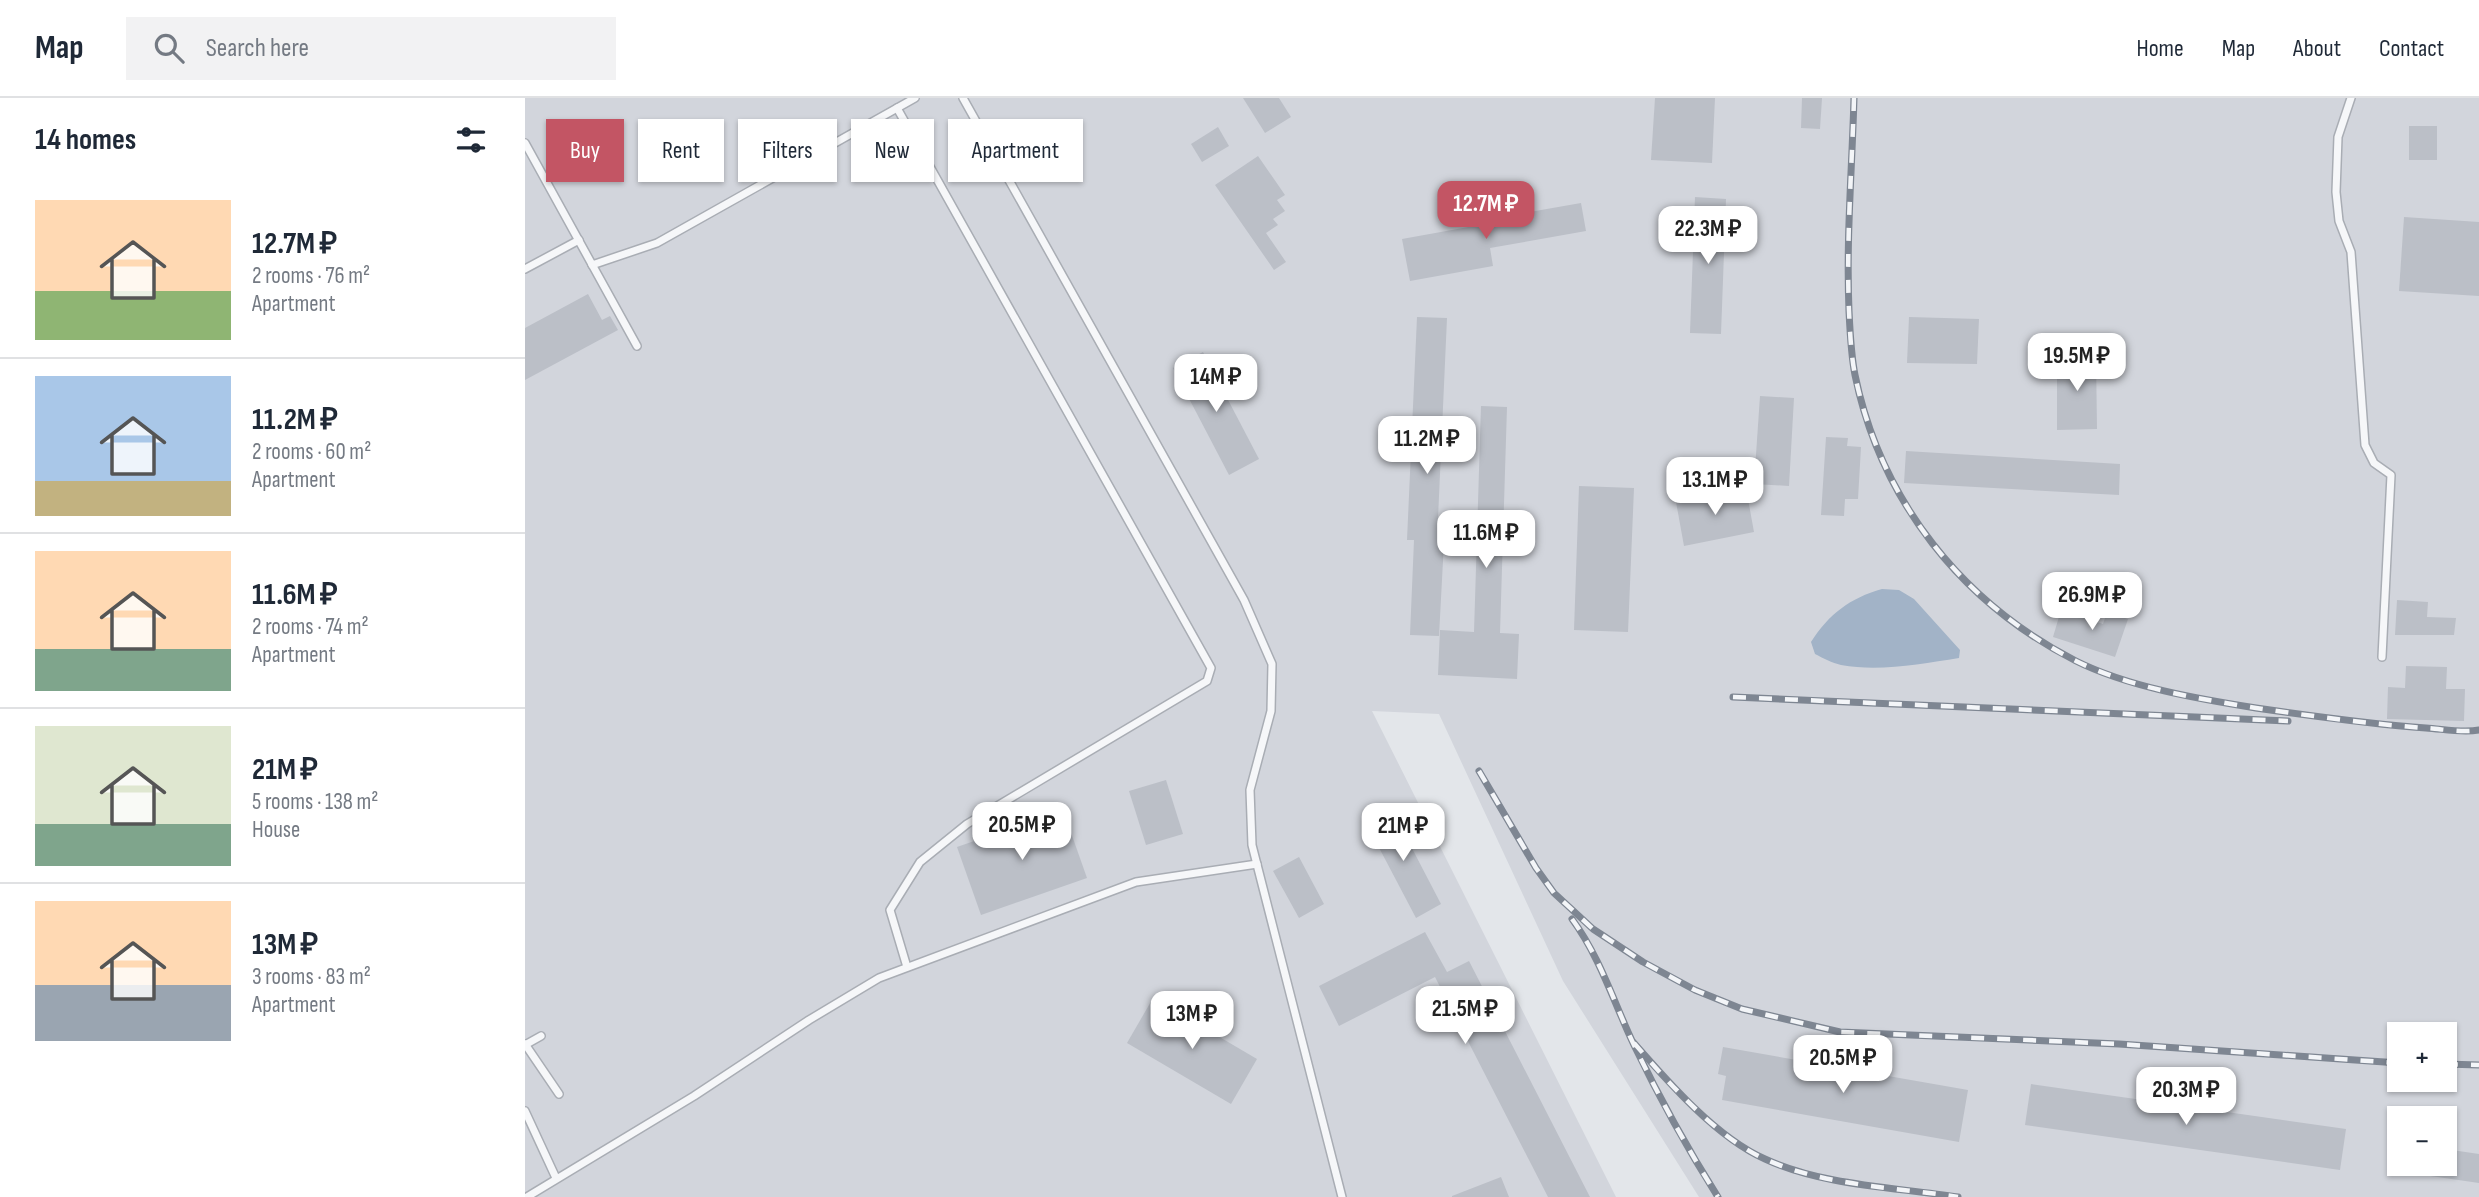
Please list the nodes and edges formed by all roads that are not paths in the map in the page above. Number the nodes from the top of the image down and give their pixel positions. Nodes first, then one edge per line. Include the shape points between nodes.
1 (915, 98) edge
2 (963, 98) edge
3 (2351, 98) edge
4 (897, 108) junction
5 (525, 143) edge
6 (579, 240) junction
7 (593, 265) junction
8 (525, 269) edge
9 (637, 346) dead end
10 (2382, 657) dead end
11 (1257, 864) junction
12 (907, 967) junction
13 (541, 1036) dead end
14 (525, 1045) edge
15 (559, 1094) dead end
16 (525, 1111) edge
17 (556, 1178) junction
18 (527, 1197) edge
19 (1342, 1197) edge

1 - 4 lane
2 - 11 lane via 1244,600 1272,664 1271,710 1250,790
3 - 10 lane via 2338,137 2336,192 2339,221 2351,252 2365,445 2374,463 2391,475
4 - 7 lane via 657,243
4 - 12 lane via 1211,668 1207,681 967,824 919,862 890,910
5 - 6 lane
6 - 7 lane
6 - 8 lane
7 - 9 lane
11 - 12 lane via 1136,882
11 - 19 lane
12 - 17 lane via 879,978
13 - 14 lane
14 - 15 lane
16 - 17 lane
17 - 18 lane

